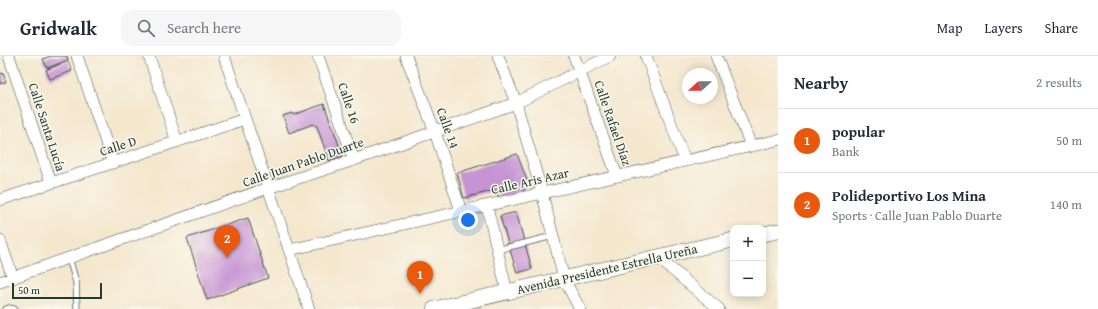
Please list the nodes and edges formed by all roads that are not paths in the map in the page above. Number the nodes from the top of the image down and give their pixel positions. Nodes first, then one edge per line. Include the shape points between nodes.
1 (9, 56) edge
2 (77, 56) edge
3 (149, 56) edge
4 (224, 56) edge
5 (318, 56) edge
6 (406, 56) edge
7 (498, 56) edge
8 (574, 56) edge
9 (610, 56) edge
10 (646, 56) edge
11 (716, 56) edge
12 (580, 72) junction
13 (516, 103) junction
14 (245, 119) junction
15 (435, 132) junction
16 (778, 140) edge
17 (177, 142) junction
18 (751, 146) junction
19 (354, 160) junction
20 (685, 161) junction
21 (113, 163) junction
22 (617, 176) junction
23 (51, 183) junction
24 (268, 188) junction
25 (542, 193) junction
26 (0, 200) edge
27 (487, 206) junction
28 (461, 211) junction
29 (778, 231) edge
30 (766, 233) edge
31 (553, 236) junction
32 (0, 240) edge
33 (730, 241) edge
34 (289, 250) junction
35 (497, 250) junction
36 (657, 257) junction
37 (69, 258) junction
38 (13, 278) junction
39 (564, 280) junction
40 (0, 282) edge
41 (507, 292) junction
42 (6, 309) edge
43 (14, 309) edge
44 (77, 309) edge
45 (309, 309) edge
46 (434, 309) edge
47 (580, 309) edge
48 (719, 309) edge

1 - 23 street, Calle Santa Lucía
2 - 21 street
3 - 17 street
4 - 14 street
5 - 19 street, Calle 16
6 - 15 street, Calle 14
7 - 13 street
8 - 12 street, Calle Rafael Díaz
9 - 12 street, Calle Juan Pablo Duarte
10 - 20 street
11 - 18 street
12 - 13 street, Calle Juan Pablo Duarte
12 - 22 street, Calle Rafael Díaz
13 - 15 street, Calle Juan Pablo Duarte
13 - 25 street
14 - 17 street, Calle D
14 - 24 street
15 - 19 street, Calle Juan Pablo Duarte
15 - 28 street, Calle 14
16 - 18 street, Calle Aris Azar
17 - 21 street, Calle D
18 - 20 street, Calle Aris Azar
19 - 24 street, Calle Juan Pablo Duarte
20 - 22 street, Calle Aris Azar
21 - 23 street, Calle D
22 - 25 street, Calle Aris Azar
23 - 26 street, Calle D
24 - 34 street
24 - 37 street, Calle Juan Pablo Duarte
25 - 27 street, Calle Aris Azar
25 - 31 street
27 - 28 street, Calle Aris Azar
27 - 35 street
28 - 34 street, Calle Aris Azar
29 - 30 main road
31 - 35 lane
31 - 39 street
32 - 38 street
33 - 36 main road, Avenida Presidente Estrella Ureña
34 - 45 street
35 - 41 street
36 - 39 main road, Avenida Presidente Estrella Ureña
36 - 48 street
37 - 38 street, Calle Juan Pablo Duarte
37 - 44 lane via 76,282
38 - 40 street, Calle Juan Pablo Duarte
39 - 41 main road, Avenida Presidente Estrella Ureña
39 - 47 street
41 - 46 main road, Avenida Presidente Estrella Ureña
42 - 43 lane

